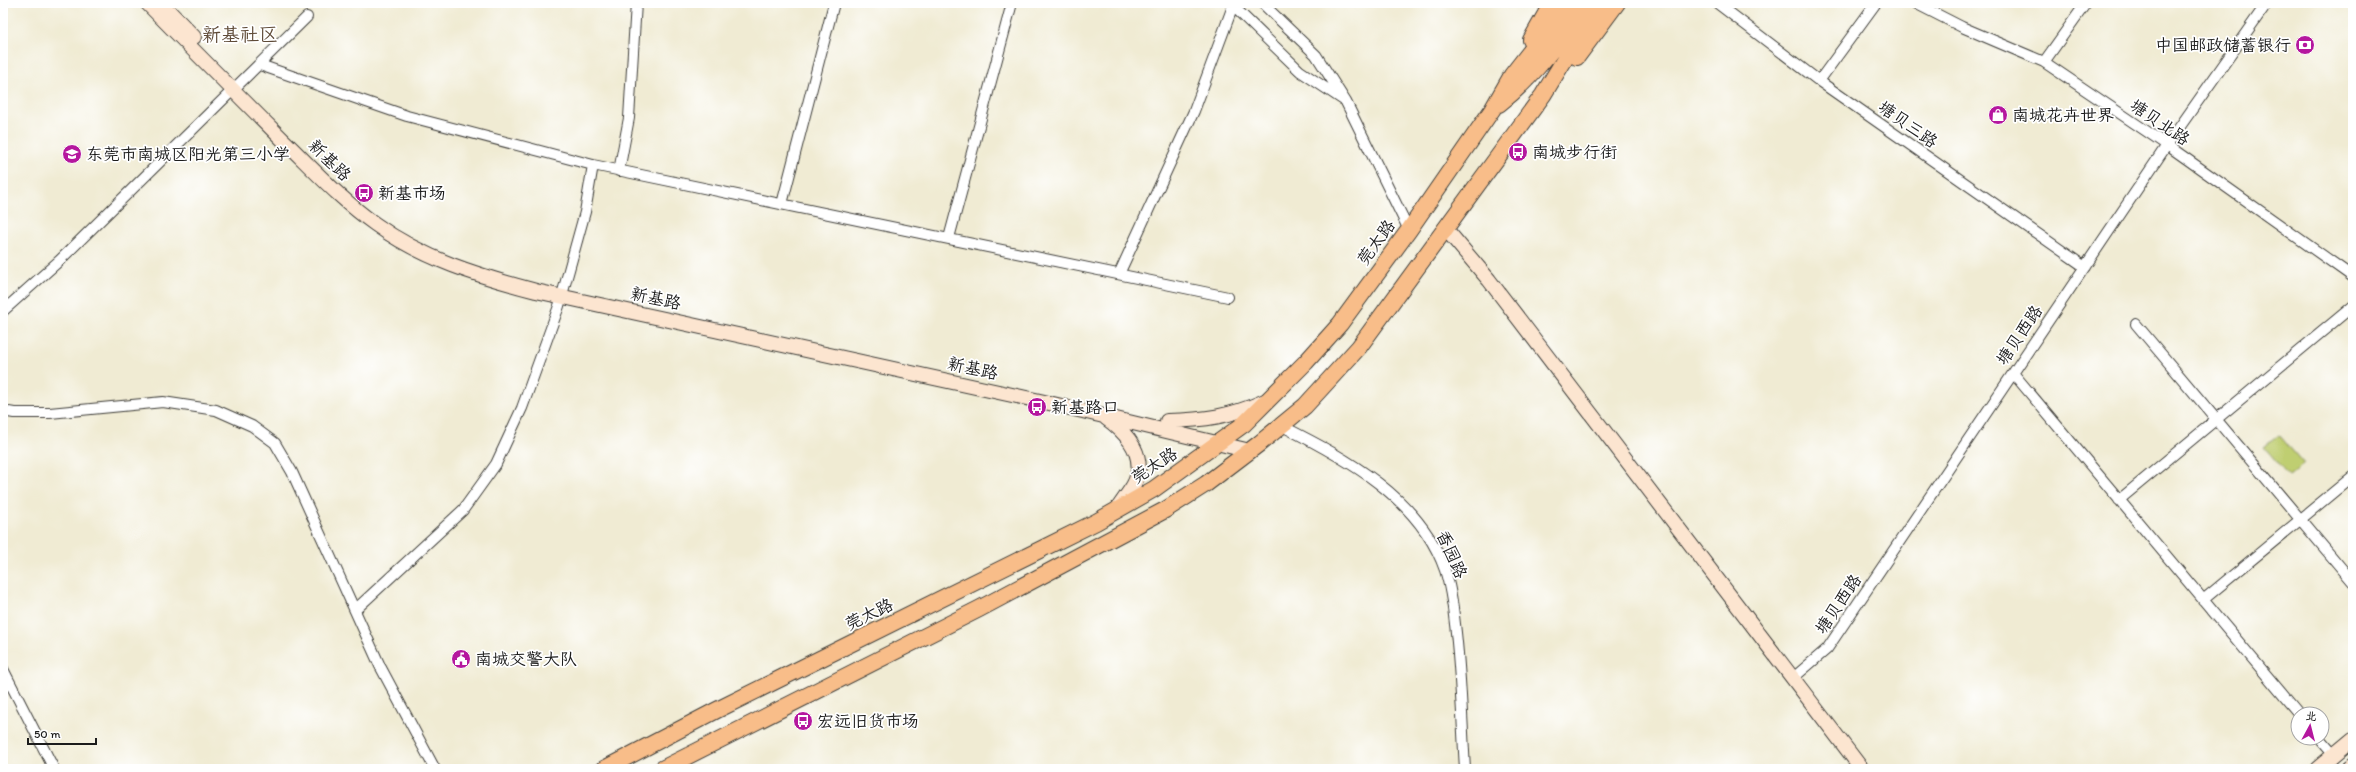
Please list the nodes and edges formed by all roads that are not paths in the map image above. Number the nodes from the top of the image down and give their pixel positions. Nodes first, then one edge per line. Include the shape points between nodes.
1 (147, 3) edge
2 (161, 3) edge
3 (636, 3) edge
4 (834, 3) edge
5 (1012, 3) edge
6 (1262, 3) edge
7 (1552, 3) edge
8 (1568, 3) edge
9 (1586, 3) edge
10 (1603, 3) edge
11 (1617, 3) edge
12 (1717, 3) edge
13 (1876, 3) edge
14 (1915, 3) edge
15 (2086, 3) edge
16 (2266, 3) edge
17 (1231, 4) edge
18 (307, 17) dead end
19 (1551, 52) junction
20 (2044, 62) junction
21 (260, 65) junction
22 (1512, 75) junction
23 (1819, 81) junction
24 (237, 87) junction
25 (1542, 95) junction
26 (1346, 102) junction
27 (1492, 110) junction
28 (1516, 129) junction
29 (2167, 145) junction
30 (593, 165) junction
31 (619, 171) junction
32 (782, 204) junction
33 (1445, 228) junction
34 (1409, 230) junction
35 (949, 238) junction
36 (2085, 267) junction
37 (1119, 274) junction
38 (2353, 277) edge
39 (563, 292) junction
40 (1228, 297) dead end
41 (2353, 306) edge
42 (3, 311) edge
43 (2136, 324) dead end
44 (2013, 373) junction
45 (1270, 398) junction
46 (3, 411) edge
47 (1102, 415) junction
48 (2216, 420) junction
49 (1167, 421) junction
50 (1282, 426) junction
51 (1223, 439) junction
52 (1255, 447) junction
53 (2353, 476) edge
54 (2120, 500) junction
55 (1116, 511) junction
56 (2300, 520) junction
57 (2353, 582) edge
58 (2204, 600) junction
59 (355, 610) junction
60 (3, 669) edge
61 (1792, 679) junction
62 (2292, 706) edge
63 (2353, 739) edge
64 (2326, 746) edge
65 (2334, 755) junction
66 (2353, 764) edge
67 (54, 769) edge
68 (435, 769) edge
69 (604, 769) edge
70 (662, 769) edge
71 (1465, 769) edge
72 (1862, 769) edge
73 (2317, 769) edge
74 (2347, 769) edge

1 - 24 street, 新基路
2 - 24 street, 新基路
3 - 31 street via 629,118
4 - 32 street
5 - 35 street
6 - 26 street via 1316,55
7 - 22 main road
8 - 22 main road, 莞太路
9 - 19 main road
10 - 25 main road
11 - 25 main road via 1580,54
12 - 23 street, 塘贝三路
13 - 23 street
14 - 20 street, 塘贝北路 via 1962,27
15 - 20 street
16 - 29 street, 塘贝西路
17 - 26 street via 1300,71
17 - 37 street via 1194,111
18 - 21 street
19 - 27 main road via 1523,85
19 - 28 main road via 1531,90
20 - 29 street, 塘贝北路
21 - 24 street
21 - 30 street via 407,116
22 - 27 main road, 莞太路
23 - 36 street, 塘贝三路
24 - 39 street, 新基路 via 337,182 378,217 412,238 446,254
24 - 42 street via 59,261
25 - 28 main road
26 - 34 street
27 - 34 main road, 莞太路
28 - 33 main road
29 - 36 street, 塘贝西路
29 - 38 street, 塘贝北路
30 - 31 street
30 - 39 street via 585,212
31 - 32 street
32 - 35 street
33 - 50 main road via 1359,347
33 - 61 street via 1489,280
34 - 45 main road, 莞太路 via 1340,324
35 - 37 street
36 - 44 street, 塘贝西路
37 - 40 street
39 - 47 street, 新基路
39 - 49 street, 新基路
39 - 59 street via 522,408 496,464 462,510
41 - 48 street
43 - 48 street
44 - 54 street
44 - 61 street, 塘贝西路 via 1827,649
45 - 49 street via 1247,409 1208,420
45 - 51 main road, 莞太路 via 1244,424
46 - 59 street via 50,413 163,402 216,410 252,426 275,443 292,472
47 - 51 street, 新基路
47 - 55 street via 1126,435 1138,457 1138,471 1133,485
48 - 54 street
48 - 56 street
49 - 51 street, 新基路
50 - 52 main road
50 - 71 street, 香园路 via 1315,442 1391,493 1414,517 1429,538 1445,570 1451,592 1457,642
51 - 52 street, 新基路
51 - 55 main road, 莞太路 via 1154,489
52 - 70 main road via 1206,484 1165,510 979,609
53 - 56 street
54 - 58 street
55 - 69 main road, 莞太路
56 - 57 street
56 - 58 street
58 - 62 street
59 - 68 street via 380,666
60 - 67 street
61 - 72 street
63 - 65 street
64 - 65 street
65 - 73 street
66 - 74 street

